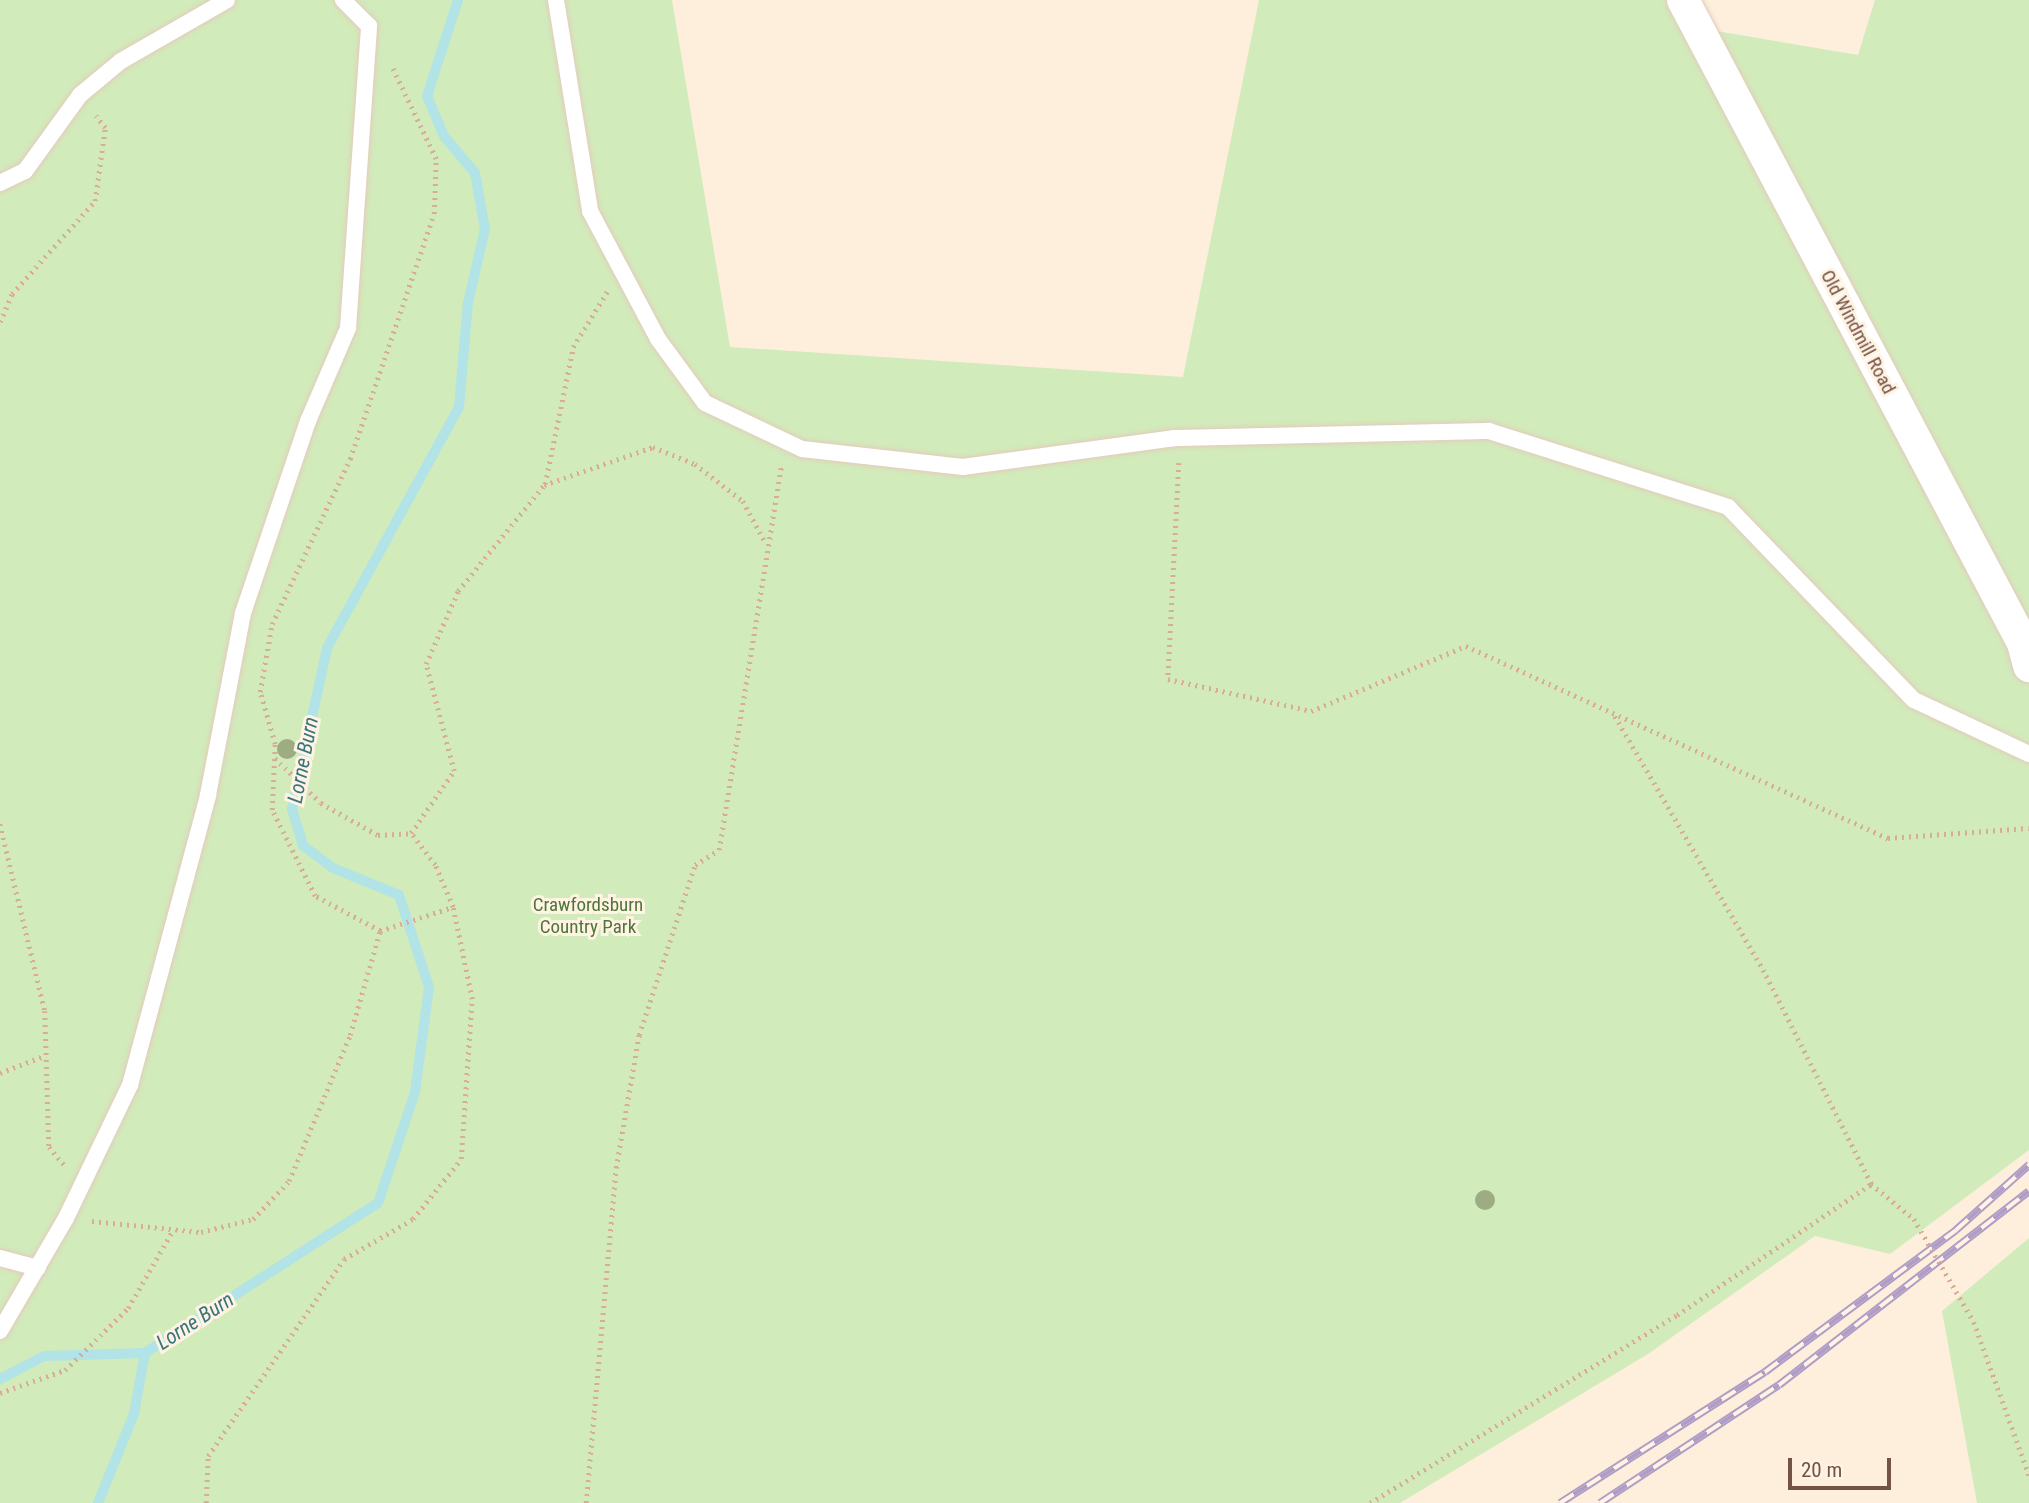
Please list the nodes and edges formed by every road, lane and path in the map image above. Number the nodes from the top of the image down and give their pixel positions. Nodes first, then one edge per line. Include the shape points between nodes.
1 (227, 0) edge
2 (343, 0) edge
3 (555, 0) edge
4 (1683, 0) edge
5 (389, 61) dead end
6 (80, 95) junction
7 (0, 183) edge
8 (623, 273) junction
9 (0, 322) edge
10 (1175, 438) junction
11 (786, 442) junction
12 (544, 485) junction
13 (764, 540) junction
14 (2029, 666) edge
15 (1613, 713) junction
16 (2029, 754) edge
17 (274, 757) junction
18 (0, 824) edge
19 (2029, 828) edge
20 (411, 833) junction
21 (453, 907) junction
22 (380, 932) junction
23 (46, 1055) junction
24 (0, 1073) edge
25 (82, 1183) junction
26 (1871, 1184) junction
27 (66, 1218) junction
28 (173, 1230) junction
29 (0, 1258) edge
30 (38, 1268) junction
31 (0, 1331) edge
32 (0, 1393) edge
33 (2029, 1475) edge
34 (206, 1503) edge
35 (586, 1503) edge
36 (1370, 1503) edge

1 - 6 lane via 121,61
2 - 25 lane via 369,26 348,328 308,421 243,613 159,994 130,1085
3 - 8 lane via 590,211
4 - 14 street, Old Windmill Road via 2022,643
5 - 17 path via 436,159 434,214 350,458 272,624 260,692
6 - 7 lane via 25,171
6 - 9 path via 105,128 94,201 12,294
8 - 11 lane via 658,339 705,403
8 - 12 path via 573,346
10 - 11 lane via 963,467 802,449
10 - 15 path via 1168,678 1311,711 1466,646
10 - 16 lane via 1489,431 1728,507 1914,699
11 - 13 path
12 - 13 path via 653,447 695,464 743,501
12 - 20 path via 458,591 426,664 454,771
13 - 35 path via 719,850 695,865 639,1035 616,1168
15 - 19 path via 1888,838
15 - 26 path via 1764,972
17 - 20 path via 321,803 378,835
17 - 22 path via 272,810 315,896
18 - 23 path via 45,1011
20 - 21 path via 435,865
21 - 22 path
21 - 34 path via 472,999 461,1159 413,1219 344,1259 208,1456
22 - 28 path via 350,1035 289,1181 253,1219 201,1232
23 - 24 path
23 - 25 path via 49,1147
25 - 27 lane
26 - 33 path, bridge via 1914,1219 1974,1322
26 - 36 path via 1678,1315
27 - 28 path
27 - 30 lane
28 - 32 path via 128,1308 65,1370
29 - 30 lane
30 - 31 lane

